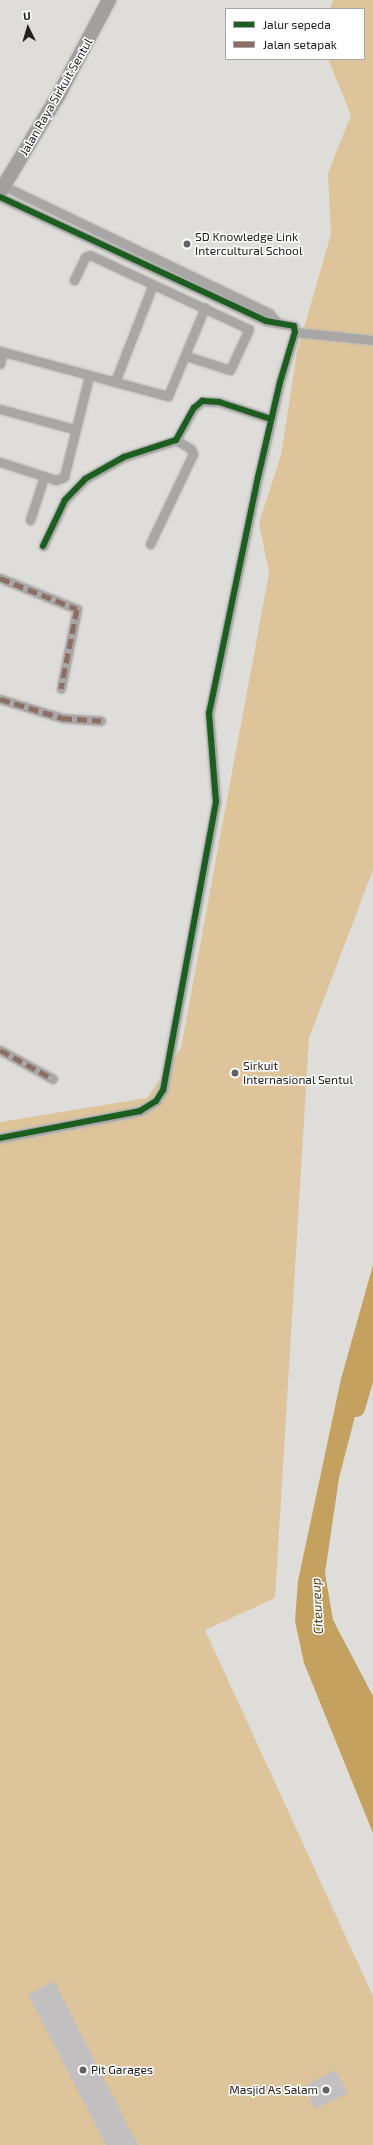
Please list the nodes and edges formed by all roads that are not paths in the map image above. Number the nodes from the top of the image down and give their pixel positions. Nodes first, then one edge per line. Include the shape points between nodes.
1 (109, 0) edge
2 (1, 192) edge
3 (74, 280) dead end
4 (153, 284) junction
5 (205, 307) junction
6 (296, 332) junction
7 (373, 340) edge
8 (2, 352) edge
9 (186, 356) junction
10 (0, 364) edge
11 (89, 376) junction
12 (115, 382) junction
13 (0, 409) edge
14 (271, 419) junction
15 (74, 429) junction
16 (176, 440) junction
17 (0, 462) edge
18 (44, 476) junction
19 (30, 520) dead end
20 (150, 544) dead end
21 (43, 546) dead end
22 (0, 578) edge
23 (61, 688) dead end
24 (0, 699) edge
25 (101, 721) dead end
26 (0, 1050) edge
27 (53, 1078) dead end
28 (0, 1138) edge

1 - 2 main road, Jalan Raya Sirkuit Sentul via 58,96
2 - 6 street via 269,313 276,320 294,326
3 - 4 street via 85,257 90,255
4 - 5 street
4 - 12 street
5 - 9 street
5 - 9 street via 245,325 248,335 230,370
6 - 7 street
6 - 14 street
8 - 10 street
8 - 11 street
9 - 12 street via 168,396
11 - 12 street
11 - 15 street
13 - 15 street
14 - 16 street via 219,402 202,401 194,408
14 - 28 street via 209,713 216,802 163,1090 156,1100 140,1111
15 - 18 street via 64,477 60,480
16 - 20 street via 191,449 193,454
16 - 21 street via 124,457 85,479 65,500
17 - 18 street
18 - 19 street
22 - 23 street via 77,609
24 - 25 street via 62,718
26 - 27 street

